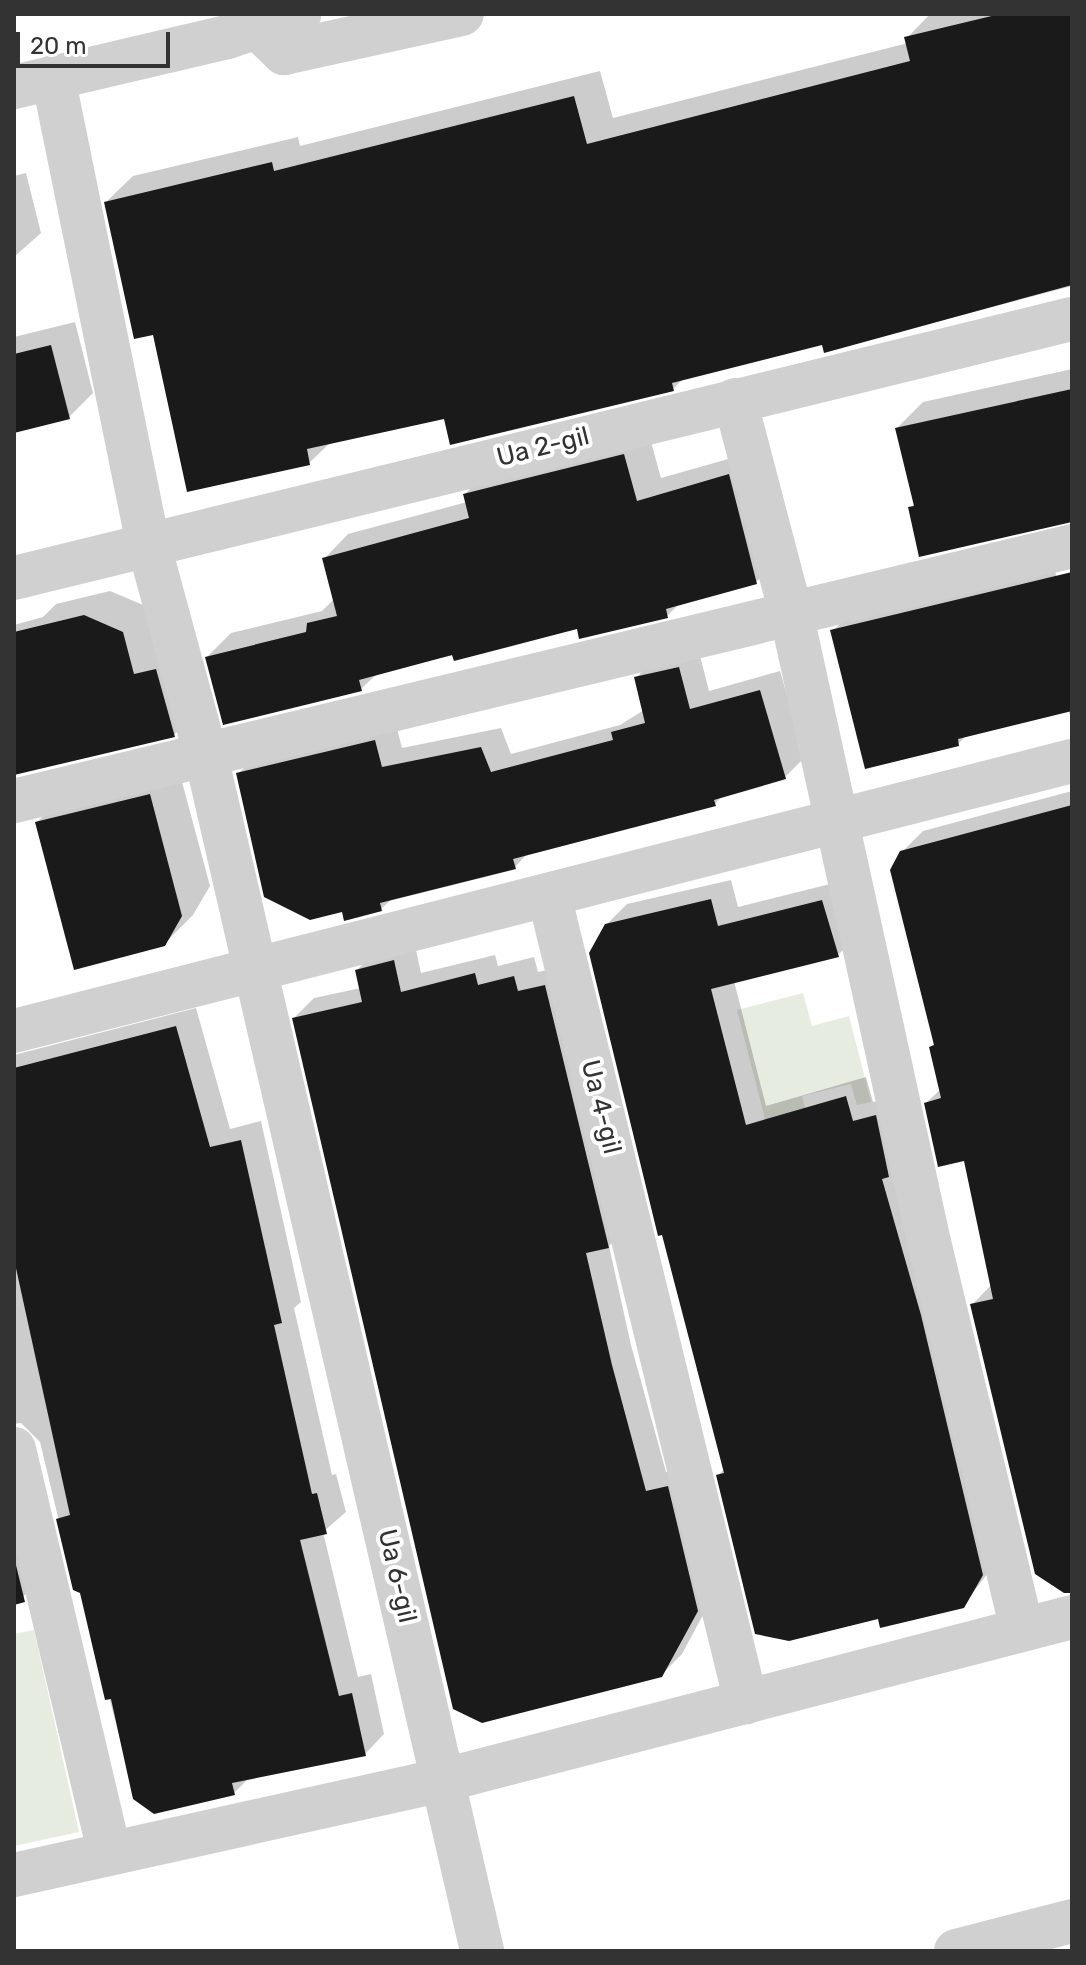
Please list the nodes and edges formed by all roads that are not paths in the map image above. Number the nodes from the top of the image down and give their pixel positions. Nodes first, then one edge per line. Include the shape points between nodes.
1 (299, 14) edge
2 (462, 14) edge
3 (233, 27) edge
4 (33, 82) edge
5 (1072, 319) edge
6 (735, 400) junction
7 (148, 542) junction
8 (1072, 546) edge
9 (14, 578) edge
10 (792, 617) junction
11 (206, 756) junction
12 (1072, 761) edge
13 (14, 801) edge
14 (837, 823) junction
15 (549, 895) junction
16 (256, 970) junction
17 (14, 1031) edge
18 (17, 1459) edge
19 (1072, 1617) edge
20 (1022, 1629) junction
21 (746, 1702) junction
22 (444, 1780) junction
23 (109, 1850) junction
24 (14, 1875) edge
25 (1072, 1921) edge
26 (482, 1951) edge
27 (956, 1951) edge

1 - 3 street
2 - 3 street via 284,53
3 - 4 street
4 - 7 street
5 - 6 street, Ua 2-gil
6 - 7 street, Ua 2-gil
6 - 10 street
7 - 9 street, Ua 2-gil
7 - 11 street
8 - 10 street
10 - 11 street
10 - 14 street
11 - 13 street
11 - 16 street
12 - 14 street
14 - 15 street
14 - 20 street via 929,1242
15 - 16 street
15 - 21 street, Ua 4-gil
16 - 17 street
16 - 22 street, Ua 6-gil
18 - 23 street
19 - 20 street
20 - 21 street
21 - 22 street
22 - 23 street
22 - 26 street, Ua 6-gil
23 - 24 street
25 - 27 street

